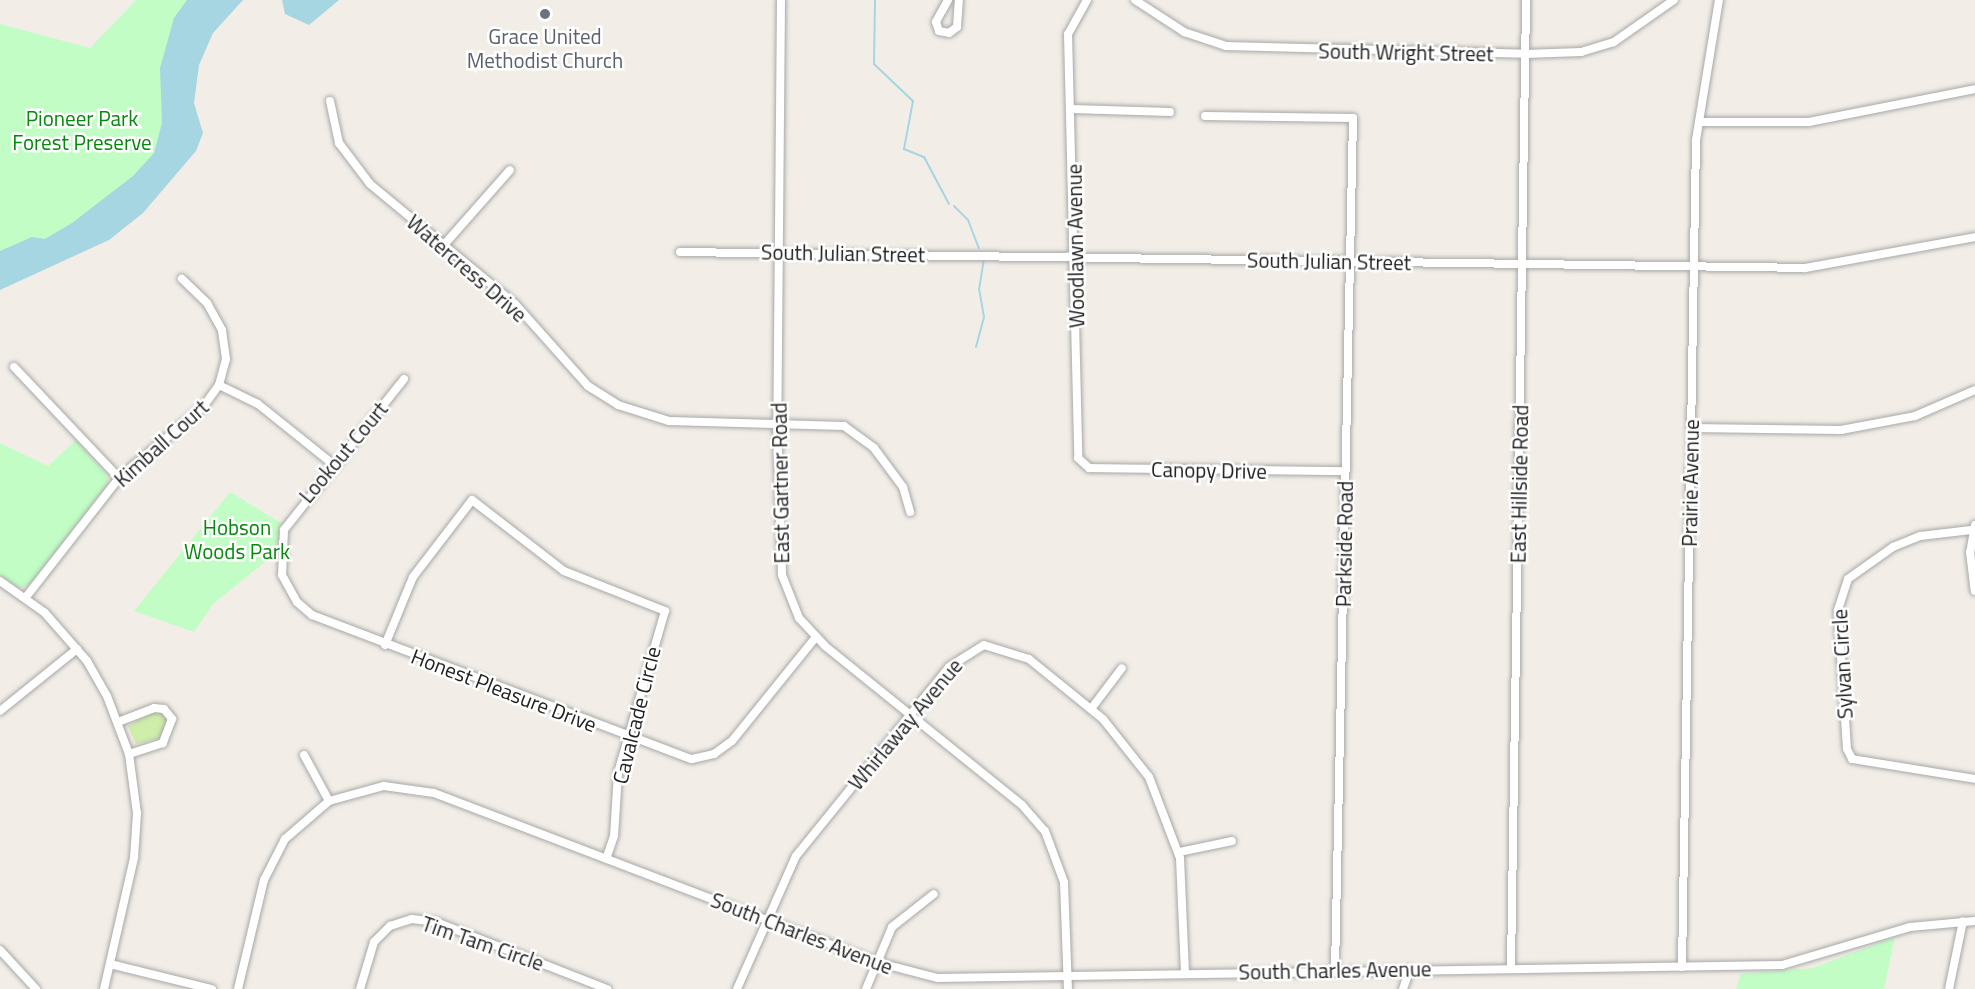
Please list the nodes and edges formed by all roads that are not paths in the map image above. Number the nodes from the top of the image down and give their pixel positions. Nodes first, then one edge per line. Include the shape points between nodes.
1 (781, 0) edge
2 (948, 0) edge
3 (959, 0) edge
4 (1087, 0) edge
5 (1135, 0) edge
6 (1526, 0) edge
7 (1674, 0) edge
8 (1719, 0) edge
9 (1525, 54) junction
10 (1975, 89) edge
11 (330, 101) dead end
12 (1072, 109) junction
13 (1170, 112) dead end
14 (1204, 116) dead end
15 (1699, 122) junction
16 (510, 170) dead end
17 (1975, 237) edge
18 (443, 246) junction
19 (680, 252) dead end
20 (779, 253) junction
21 (1076, 256) junction
22 (1350, 261) junction
23 (1522, 263) junction
24 (1694, 266) junction
25 (182, 279) dead end
26 (14, 367) dead end
27 (404, 379) dead end
28 (219, 385) junction
29 (1975, 390) edge
30 (777, 423) junction
31 (1691, 428) junction
32 (1078, 458) joint
33 (333, 464) junction
34 (1345, 471) junction
35 (119, 478) junction
36 (910, 512) dead end
37 (1973, 528) edge
38 (280, 562) joint
39 (0, 581) edge
40 (1975, 591) edge
41 (26, 597) junction
42 (816, 637) junction
43 (385, 645) junction
44 (77, 650) junction
45 (1122, 668) dead end
46 (1090, 709) junction
47 (0, 711) edge
48 (911, 714) junction
49 (118, 722) junction
50 (630, 738) junction
51 (129, 754) junction
52 (304, 755) dead end
53 (1975, 779) edge
54 (328, 801) junction
55 (1232, 841) dead end
56 (1179, 852) junction
57 (606, 859) junction
58 (934, 894) dead end
59 (766, 918) junction
60 (1963, 921) junction
61 (1975, 921) edge
62 (0, 950) edge
63 (876, 962) junction
64 (110, 964) junction
65 (1682, 967) junction
66 (1510, 968) junction
67 (1410, 969) junction
68 (1335, 970) junction
69 (1185, 972) junction
70 (1068, 975) junction
71 (36, 989) edge
72 (104, 989) edge
73 (212, 989) edge
74 (238, 989) edge
75 (360, 989) edge
76 (607, 989) edge
77 (737, 989) edge
78 (866, 989) edge
79 (1068, 989) edge
80 (1403, 989) edge
81 (1949, 989) edge

1 - 20 street, East Gartner Road
2 - 3 street via 936,22 944,33 957,27
4 - 12 street, Woodlawn Avenue via 1068,34
5 - 9 street, South Wright Street via 1184,32 1226,46
6 - 9 street, East Hillside Road
7 - 9 street, South Wright Street via 1614,42 1581,52
8 - 15 street, Prairie Avenue
9 - 23 street, East Hillside Road
10 - 15 street via 1809,122
11 - 18 street, Watercress Drive via 339,143 359,172
12 - 13 street
12 - 21 street, Woodlawn Avenue
14 - 22 street, Parkside Road via 1353,118
15 - 24 street, Prairie Avenue
16 - 18 street
17 - 24 street, South Julian Street via 1818,268
18 - 30 street, Watercress Drive via 520,310 574,375 618,405 684,423
19 - 20 street, South Julian Street
20 - 21 street, South Julian Street
20 - 30 street, East Gartner Road
21 - 22 street, South Julian Street
21 - 32 street, Woodlawn Avenue
22 - 23 street, South Julian Street
22 - 34 street, Parkside Road
23 - 24 street, South Julian Street
23 - 66 street, East Hillside Road
24 - 31 street, Prairie Avenue
25 - 28 street, Kimball Court via 207,303 222,330 226,359
26 - 35 street
27 - 33 street, Lookout Court
28 - 33 street via 258,404
28 - 35 street, Kimball Court via 203,407
29 - 31 street via 1915,416 1841,430
30 - 36 street, Watercress Drive via 827,423 854,431 896,477
30 - 42 street, East Gartner Road via 779,560 792,604
31 - 65 street, Prairie Avenue
32 - 34 street, Canopy Drive via 1089,468
33 - 38 street, Lookout Court via 290,518
34 - 68 street, Parkside Road
35 - 41 street, Kimball Court
37 - 40 street
37 - 53 street, Sylvan Circle via 1920,536 1883,553 1848,579 1838,610 1847,749 1852,759
38 - 43 street, Honest Pleasure Drive via 289,591 312,615
39 - 41 street
41 - 44 street
42 - 48 street, East Gartner Road
42 - 50 street, Honest Pleasure Drive via 719,752 684,758
43 - 50 street, Honest Pleasure Drive
43 - 50 street, Cavalcade Circle via 423,561 467,503 477,500 564,571 665,611
44 - 47 street
44 - 49 street
45 - 46 street
46 - 48 street, Whirlaway Avenue via 1020,653 990,645 957,658
46 - 56 street, Whirlaway Avenue via 1149,777
48 - 59 street, Whirlaway Avenue via 796,856
48 - 70 street, East Gartner Road via 1022,805 1045,831 1064,882
49 - 51 street
49 - 51 street via 154,708 164,709 172,719 163,744
50 - 57 street, Cavalcade Circle
51 - 64 street via 136,839
52 - 54 street
54 - 57 street, South Charles Avenue via 373,787 426,791
54 - 74 street, South Charles Avenue via 299,823 273,857
55 - 56 street
56 - 69 street, Whirlaway Avenue
57 - 59 street, South Charles Avenue
58 - 63 street via 897,921
59 - 63 street, South Charles Avenue
59 - 77 street, Whirlaway Avenue
60 - 61 street, South Charles Avenue
60 - 65 street, South Charles Avenue via 1880,935 1799,963
60 - 81 street
62 - 71 street
63 - 70 street, South Charles Avenue via 938,978
63 - 78 street
64 - 72 street
64 - 73 street
65 - 66 street, South Charles Avenue
66 - 67 street, South Charles Avenue
67 - 68 street, South Charles Avenue
67 - 80 street
68 - 69 street, South Charles Avenue
69 - 70 street, South Charles Avenue
70 - 79 street, East Gartner Road
75 - 76 street, Tim Tam Circle via 382,933 395,923 423,919

